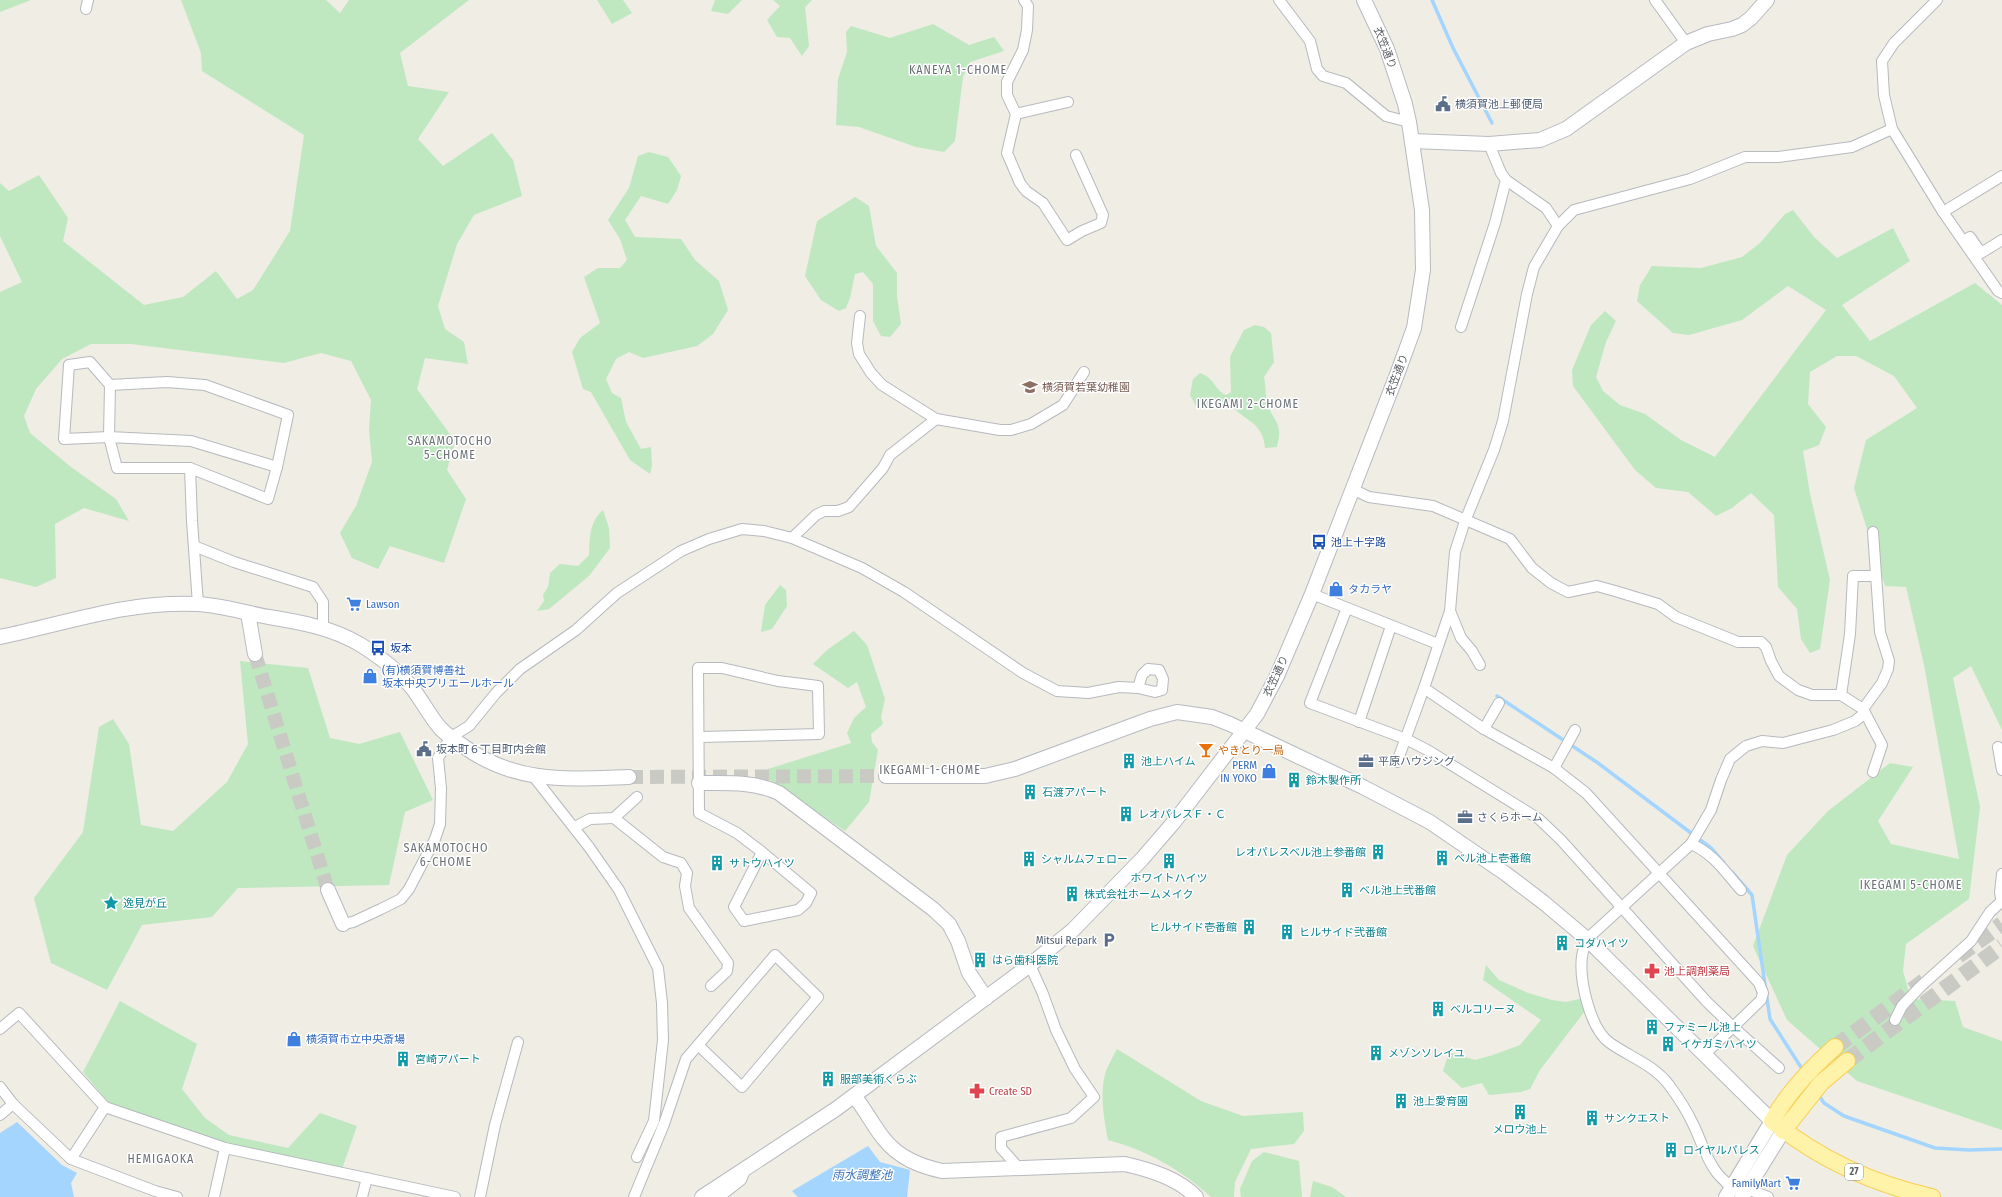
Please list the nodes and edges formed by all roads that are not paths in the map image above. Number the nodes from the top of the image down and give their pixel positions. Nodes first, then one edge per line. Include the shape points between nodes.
1 (1024, 0) edge
2 (1279, 0) edge
3 (1364, 0) edge
4 (1655, 0) edge
5 (1767, 0) edge
6 (1932, 2) edge
7 (1686, 43) junction
8 (1068, 102) dead end
9 (1016, 114) junction
10 (1409, 122) junction
11 (1892, 129) junction
12 (1412, 141) junction
13 (1488, 144) junction
14 (1076, 155) dead end
15 (2002, 176) edge
16 (1506, 180) junction
17 (1943, 212) junction
18 (1558, 226) junction
19 (2002, 240) edge
20 (1964, 241) junction
21 (2002, 293) edge
22 (860, 316) dead end
23 (1461, 327) dead end
24 (1084, 372) dead end
25 (110, 385) junction
26 (936, 419) junction
27 (109, 437) junction
28 (277, 467) junction
29 (190, 468) junction
30 (1352, 489) junction
31 (1465, 520) junction
32 (1873, 532) dead end
33 (792, 538) junction
34 (194, 546) junction
35 (1876, 576) junction
36 (1312, 594) junction
37 (198, 604) junction
38 (1346, 608) junction
39 (1450, 611) junction
40 (248, 613) junction
41 (1391, 626) junction
42 (323, 629) junction
43 (0, 637) edge
44 (1438, 644) junction
45 (254, 654) tunnel mouth
46 (1480, 665) dead end
47 (1138, 688) dead end
48 (1424, 688) junction
49 (1841, 695) junction
50 (1498, 703) dead end
51 (1864, 711) junction
52 (1359, 722) junction
53 (1484, 729) junction
54 (1575, 730) dead end
55 (1245, 731) junction
56 (451, 737) junction
57 (700, 737) junction
58 (1406, 739) junction
59 (1998, 747) dead end
60 (1397, 762) dead end
61 (1554, 768) junction
62 (2002, 770) edge
63 (1873, 772) dead end
64 (886, 776) tunnel mouth
65 (534, 777) junction
66 (628, 777) tunnel mouth
67 (699, 783) junction
68 (637, 797) dead end
69 (614, 818) junction
70 (575, 827) junction
71 (1691, 844) junction
72 (762, 852) junction
73 (1658, 874) junction
74 (2002, 874) edge
75 (328, 890) tunnel mouth
76 (1741, 890) dead end
77 (2002, 902) edge
78 (1620, 907) junction
79 (343, 924) joint
80 (1587, 939) junction
81 (1030, 965) junction
82 (711, 986) dead end
83 (986, 998) junction
84 (1895, 1020) dead end
85 (1733, 1027) junction
86 (0, 1029) edge
87 (518, 1042) dead end
88 (698, 1046) junction
89 (1835, 1047) tunnel mouth
90 (1704, 1054) junction
91 (1847, 1061) tunnel mouth
92 (1779, 1068) dead end
93 (0, 1087) edge
94 (854, 1096) junction
95 (13, 1104) junction
96 (105, 1107) junction
97 (0, 1115) edge
98 (1777, 1126) junction
99 (225, 1148) junction
100 (637, 1156) dead end
101 (71, 1159) junction
102 (1018, 1167) junction
103 (746, 1168) junction
104 (367, 1178) junction
105 (1737, 1193) edge
106 (1925, 1196) edge
107 (177, 1197) edge
108 (214, 1197) edge
109 (362, 1197) edge
110 (455, 1197) edge
111 (480, 1197) edge
112 (634, 1197) edge
113 (702, 1197) edge
114 (719, 1197) edge
115 (1196, 1197) edge
116 (1768, 1197) edge

1 - 9 street via 1028,6 1023,50 1007,82 1007,95
2 - 10 street via 1310,41 1317,69 1323,76 1346,83 1386,116
3 - 10 street, 衣笠通り via 1387,49
4 - 7 street
5 - 7 street via 1742,25
6 - 11 street via 1894,43 1882,61 1884,95
7 - 13 street via 1566,129 1540,140
8 - 9 street
9 - 14 street via 1007,153 1020,183 1026,191 1043,203 1067,240 1101,223 1103,215
10 - 12 street, 衣笠通り
11 - 17 street
11 - 18 street via 1852,147 1778,157 1745,157 1690,179 1574,210
12 - 13 street
12 - 30 street, 衣笠通り via 1422,210 1423,270 1414,328
13 - 16 street
15 - 17 street
16 - 18 street via 1546,208
16 - 23 street via 1495,223
17 - 20 street
18 - 31 street via 1534,267 1503,421
19 - 20 street via 1981,253 1970,237
20 - 21 street via 1998,291
22 - 26 street via 857,343 859,354 871,373 882,385
24 - 26 street via 1063,405 1031,424 1011,430 1000,430
25 - 27 street
25 - 27 street via 90,362 69,365 64,439
25 - 28 street via 167,382 206,385 288,415
26 - 33 street via 890,455 849,507 838,511 824,511 816,515
27 - 28 street via 191,441
27 - 29 street via 117,468
28 - 29 street via 268,499
29 - 34 street
30 - 31 street via 1369,496 1434,506
30 - 36 street, 衣笠通り
31 - 39 street via 1455,552
31 - 49 street via 1510,539 1532,568 1568,592 1597,586 1658,604 1676,617 1738,642 1761,642 1766,647 1779,676 1798,690 1812,696
32 - 35 street
33 - 47 street via 862,568 904,592 1022,673 1057,691 1088,693 1118,687
33 - 56 street via 742,529 709,538 681,551 617,593 566,638 520,669 469,726
34 - 37 street
34 - 42 street via 312,587 323,602
35 - 49 street via 1853,576 1850,634
35 - 51 street via 1880,632 1889,661 1882,683
36 - 38 street
36 - 55 street, 衣笠通り via 1273,683
37 - 40 street
37 - 43 street via 132,606
38 - 41 street
38 - 52 street via 1310,703
39 - 44 street
39 - 46 street via 1461,638
40 - 42 street
40 - 45 street
41 - 44 street
41 - 52 street
42 - 56 street via 359,644 399,674 413,689 441,729
44 - 48 street
48 - 53 street
48 - 58 street
49 - 51 street
50 - 53 street
51 - 63 street via 1882,745
51 - 71 street via 1856,721 1833,730 1784,743 1762,741 1746,746 1730,760 1711,810
52 - 58 street
53 - 61 street
54 - 61 street
55 - 64 street via 1212,717 1177,712 1150,719 1015,769 985,776
55 - 80 street via 1430,822 1543,902
55 - 81 street, 衣笠通り via 1149,851 1086,917
56 - 65 street via 491,764
56 - 79 street via 438,758 441,788 440,824 409,889 401,899 353,922
57 - 57 street via 698,668 722,668 778,681 818,686 819,734
57 - 67 street
58 - 60 street
58 - 78 street via 1539,818
59 - 62 street
61 - 73 street via 1586,793
65 - 66 street
65 - 70 street
67 - 72 street via 699,813 737,833
67 - 83 street via 766,786 933,909 949,924 969,973
68 - 69 street
69 - 70 street via 590,819
69 - 82 street via 663,857 681,863 687,873 685,886 689,908 728,963 727,971
70 - 100 street via 619,890 658,968 663,1040 654,1121
71 - 73 street
71 - 76 street via 1701,848 1715,860
72 - 72 street via 811,893 806,903 798,910 744,921 734,907
73 - 78 street
73 - 85 street via 1762,988 1762,1000
74 - 77 street
75 - 79 street
77 - 84 street via 1990,912 1971,941 1902,1006
78 - 80 street
78 - 85 street
80 - 90 street
80 - 105 street via 1582,957 1585,992 1590,1012 1601,1034 1608,1042 1650,1066 1669,1085 1692,1122 1717,1173
81 - 83 street, 衣笠通り
81 - 102 street via 1056,1030 1075,1069 1094,1097 1071,1118 1001,1137 1001,1148
83 - 94 street, 衣笠通り
85 - 90 street
85 - 92 street
86 - 96 street via 19,1013
87 - 111 street via 495,1125
88 - 88 street via 742,1087 818,997 775,955
88 - 112 street via 686,1059 664,1124
89 - 98 main road via 1816,1063 1781,1105
90 - 98 street
91 - 98 main road
93 - 95 street
94 - 102 street via 884,1140 919,1166 942,1170
94 - 103 street, 衣笠通り
95 - 97 street
95 - 101 street
96 - 99 street
96 - 101 street
98 - 105 street
98 - 106 main road, 27 via 1826,1160
99 - 104 street
99 - 108 street
101 - 107 street
102 - 115 street via 1125,1164 1172,1180
103 - 113 street, 衣笠通り
103 - 114 street via 741,1180
104 - 109 street
104 - 110 street
105 - 116 street

